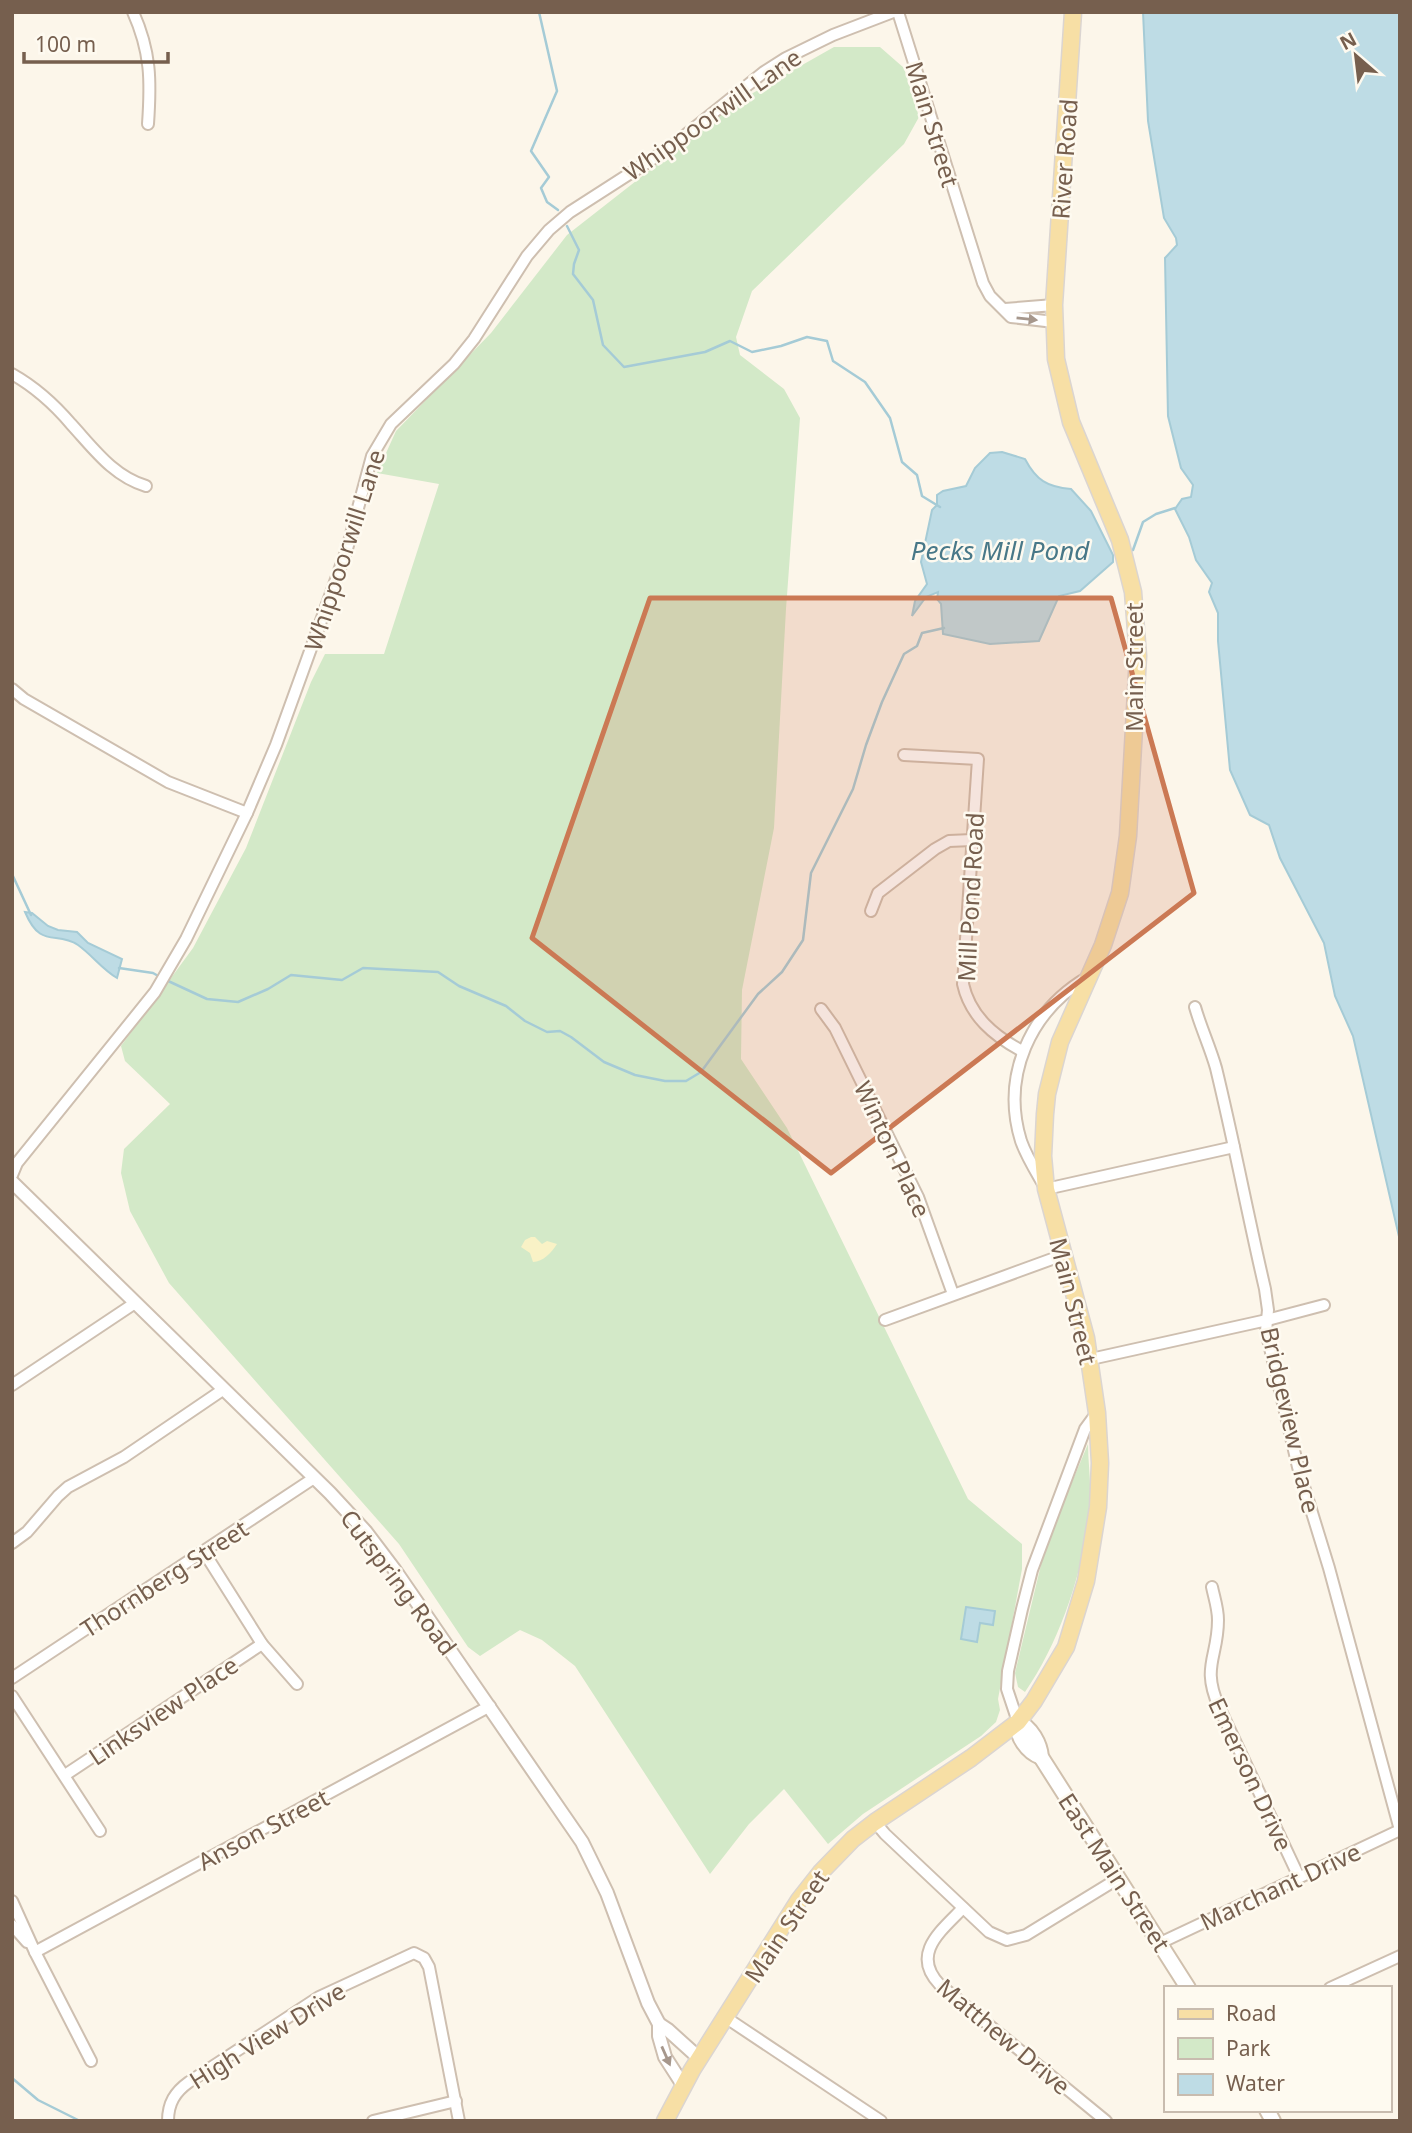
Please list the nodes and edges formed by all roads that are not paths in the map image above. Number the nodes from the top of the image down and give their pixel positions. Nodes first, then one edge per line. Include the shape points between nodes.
1 (133, 12) edge
2 (896, 12) edge
3 (1073, 12) edge
4 (148, 124) dead end
5 (1004, 309) junction
6 (1054, 314) junction
7 (12, 374) edge
8 (146, 486) dead end
9 (12, 689) edge
10 (904, 755) dead end
11 (247, 813) junction
12 (972, 840) junction
13 (871, 911) dead end
14 (1088, 977) junction
15 (1195, 1007) dead end
16 (821, 1009) dead end
17 (1022, 1051) junction
18 (1234, 1147) junction
19 (12, 1175) edge
20 (12, 1182) edge
21 (1046, 1189) junction
22 (1063, 1255) junction
23 (953, 1294) junction
24 (135, 1303) junction
25 (1324, 1305) dead end
26 (885, 1320) dead end
27 (1267, 1320) junction
28 (1091, 1359) junction
29 (12, 1385) edge
30 (224, 1389) junction
31 (1097, 1413) junction
32 (314, 1478) junction
33 (12, 1544) edge
34 (204, 1552) junction
35 (1212, 1587) dead end
36 (262, 1644) junction
37 (12, 1678) edge
38 (297, 1684) dead end
39 (12, 1696) edge
40 (490, 1706) junction
41 (1018, 1722) junction
42 (65, 1775) junction
43 (875, 1822) junction
44 (1400, 1830) edge
45 (100, 1831) dead end
46 (1299, 1877) junction
47 (1119, 1878) junction
48 (12, 1901) edge
49 (963, 1908) junction
50 (12, 1925) edge
51 (1160, 1943) junction
52 (35, 1952) junction
53 (1400, 1956) edge
54 (1187, 1986) edge
55 (1334, 1986) edge
56 (725, 2017) junction
57 (659, 2024) junction
58 (699, 2058) junction
59 (91, 2061) dead end
60 (683, 2085) junction
61 (456, 2101) junction
62 (168, 2121) edge
63 (373, 2121) edge
64 (460, 2121) edge
65 (665, 2121) edge
66 (881, 2121) edge
67 (1106, 2121) edge

1 - 4 street via 148,54
2 - 5 street, Main Street via 979,275 990,296
2 - 11 street, Whippoorwill Lane via 833,35 764,72 668,149 570,212 527,256 474,339 391,424 372,456 348,549
3 - 6 main road, River Road
5 - 6 street
5 -> 6 street via 1014,318
6 - 14 main road, Main Street via 1056,359 1065,403 1123,552 1133,592 1138,656 1124,873 1115,912
7 - 8 street via 51,403 114,470
9 - 11 street via 161,779
10 - 12 street, Mill Pond Road via 978,759
11 - 19 street, Whippoorwill Lane via 155,992
12 - 13 street via 949,841 935,849 878,893
12 - 17 street, Mill Pond Road via 963,984 966,999 984,1024
14 - 17 street, Main Street via 1054,1003
14 - 21 main road, Main Street via 1060,1042 1047,1094
15 - 18 street, Bridgeview Place via 1210,1047
16 - 23 street, Winton Place via 835,1028 918,1197
17 - 21 street, Main Street via 1015,1081 1017,1125
18 - 21 street
18 - 27 street, Bridgeview Place via 1265,1289
20 - 24 street, Cutspring Road
21 - 22 main road, Main Street
22 - 23 street
22 - 28 main road, Main Street
23 - 26 street
24 - 29 street
24 - 30 street, Cutspring Road
25 - 27 street
27 - 28 street
27 - 44 street, Bridgeview Place via 1298,1467
28 - 31 main road, Main Street
30 - 32 street, Cutspring Road
30 - 33 street via 124,1457 68,1487
31 - 41 main road, Main Street via 1098,1507 1081,1602 1057,1664
31 - 41 street via 1085,1429 1021,1609 1007,1689
32 - 34 street, Thornberg Street
32 - 40 street, Cutspring Road via 366,1532
34 - 36 street
34 - 37 street, Thornberg Street
35 - 46 street, Emerson Drive via 1218,1617 1210,1684
36 - 38 street
36 - 42 street, Linksview Place
39 - 42 street
40 - 52 street, Anson Street
40 - 57 street, Cutspring Road via 593,1863
41 - 43 main road, Main Street
41 - 47 main road, East Main Street via 1028,1728 1041,1757
42 - 45 street
43 - 49 street
43 - 56 main road, Main Street via 835,1856 799,1900
44 - 46 street, Marchant Drive
46 - 51 street, Marchant Drive
47 - 49 street via 1017,1939 998,1938
47 - 51 main road, East Main Street
48 - 52 street
49 - 67 street, Matthew Drive via 932,1942 927,1959 932,1976
50 - 52 street
51 - 54 main road, East Main Street
52 - 59 street
53 - 55 street
56 - 58 main road, Main Street
56 - 66 street
57 - 58 street, Cutspring Road
57 -> 60 street, Cutspring Road via 665,2057
58 - 60 main road, Main Street
60 - 65 main road, Main Street
61 - 62 street, High View Drive via 429,1967 414,1953 319,1997 189,2082 174,2096
61 - 63 street
61 - 64 street, High View Drive

